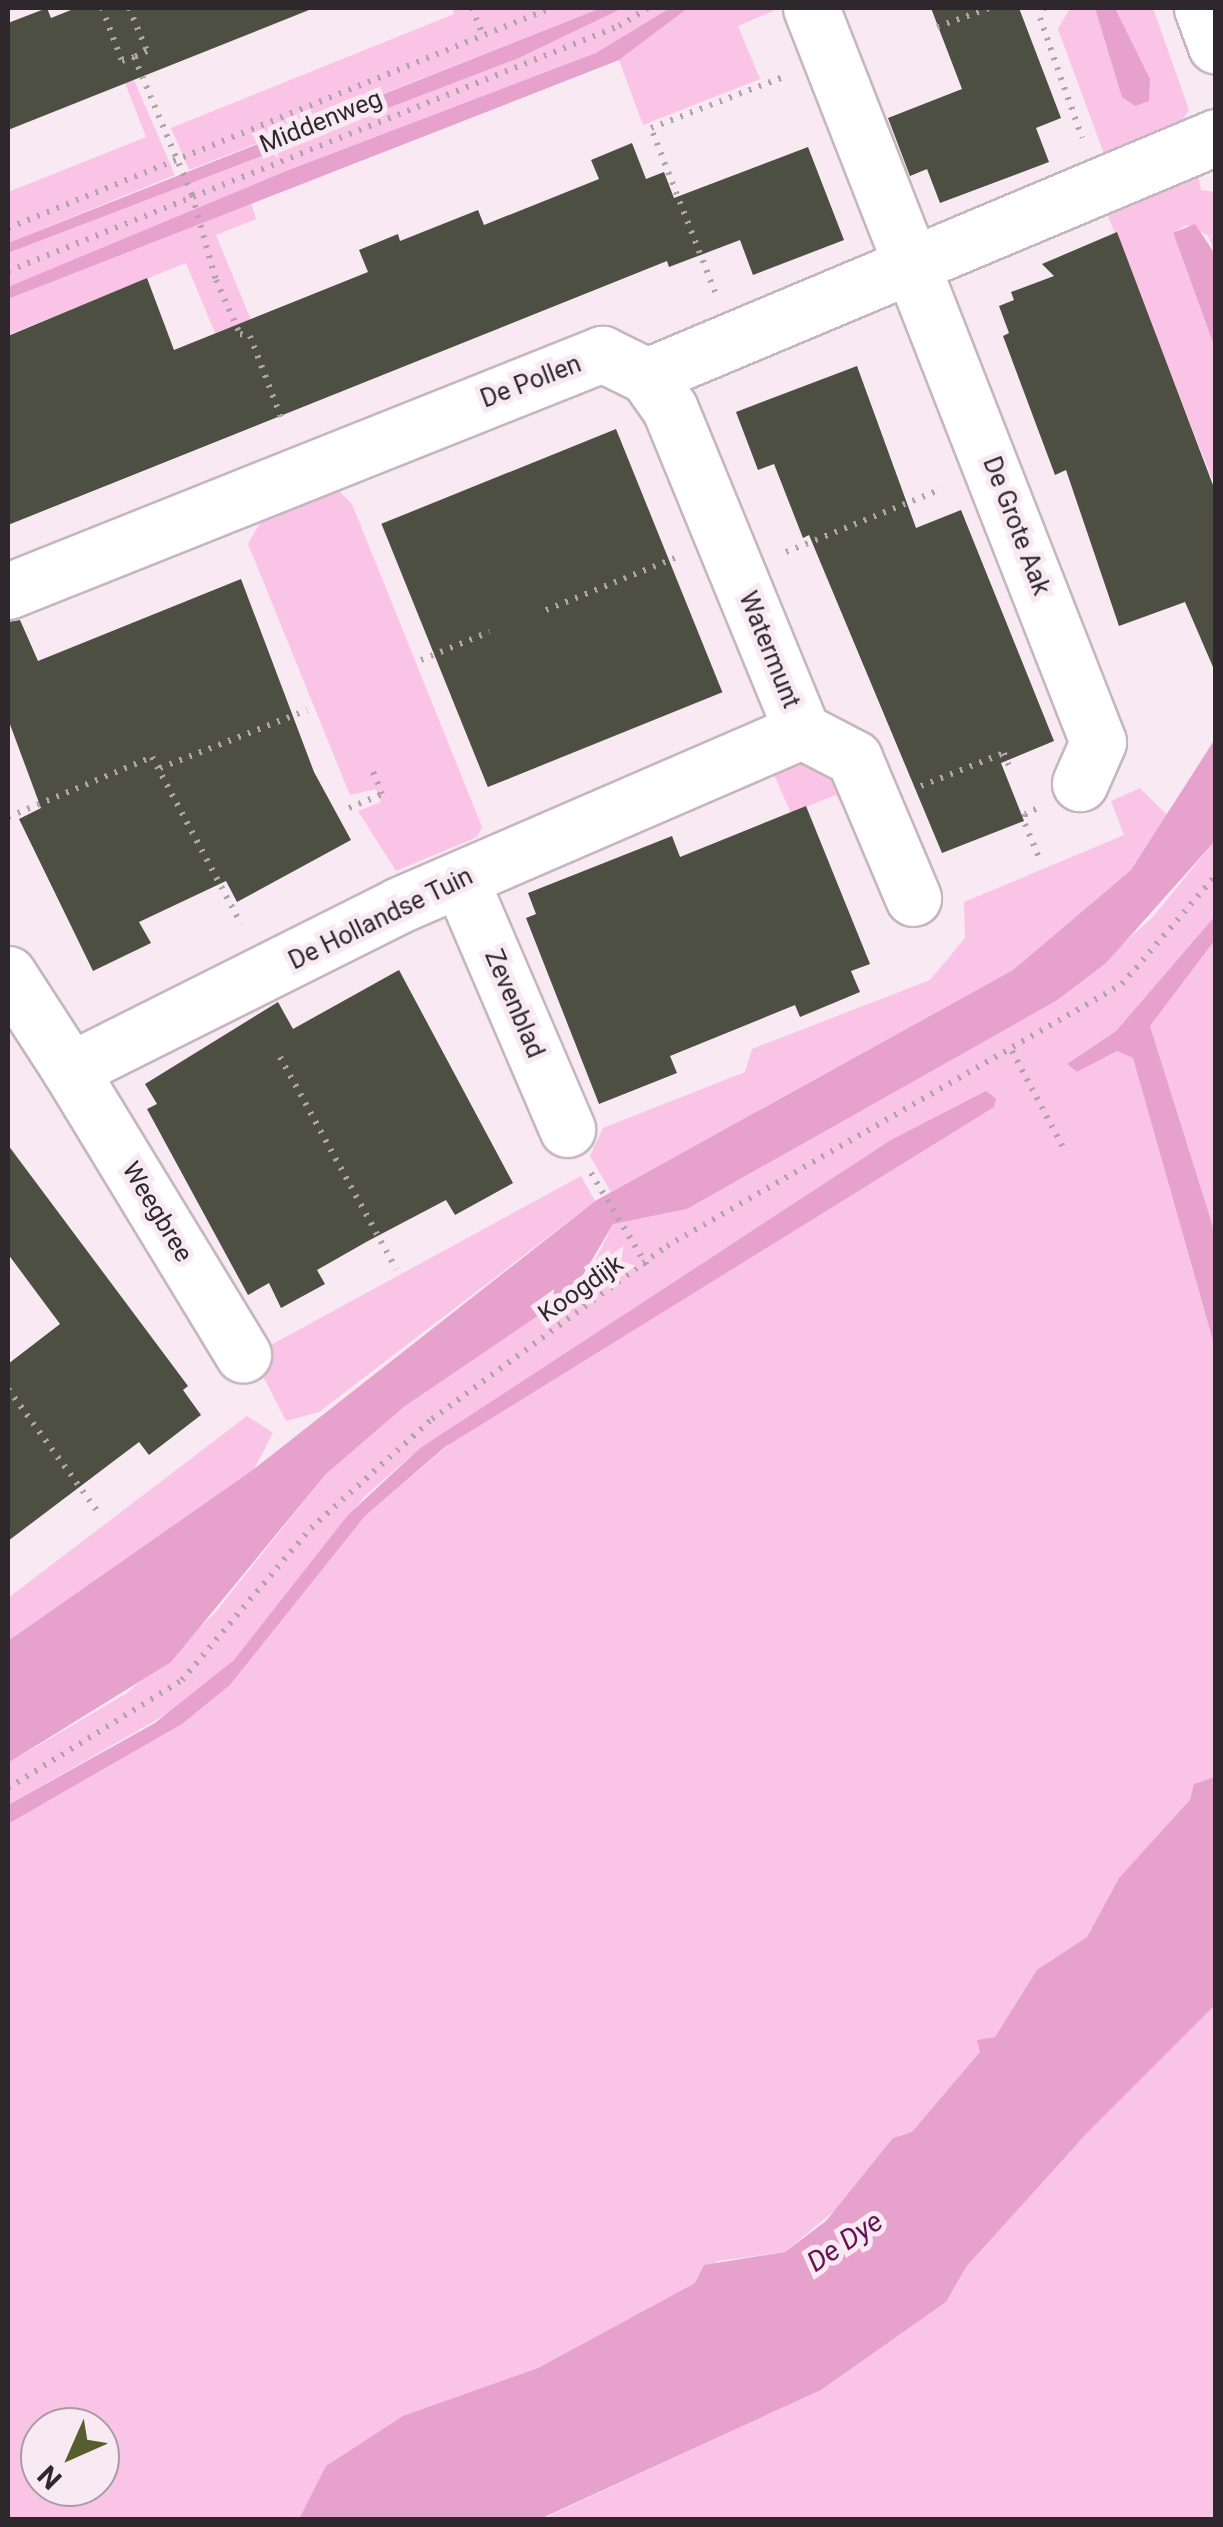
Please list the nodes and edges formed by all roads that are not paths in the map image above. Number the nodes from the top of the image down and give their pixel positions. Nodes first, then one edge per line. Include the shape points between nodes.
1 (811, 8) edge
2 (1202, 8) edge
3 (1216, 46) edge
4 (1216, 137) edge
5 (918, 268) junction
6 (647, 376) junction
7 (8, 591) edge
8 (802, 730) junction
9 (1064, 794) road end
10 (460, 880) junction
11 (914, 898) dead end
12 (8, 974) edge
13 (70, 1070) junction
14 (567, 1129) dead end
15 (243, 1354) dead end

1 - 5 street, De Grote Aak
2 - 3 street
4 - 5 street
5 - 6 street
5 - 9 street, De Grote Aak via 1098,742
6 - 7 street, De Pollen via 602,354
6 - 8 street, Watermunt via 670,409
8 - 10 street, De Hollandse Tuin
8 - 11 street, Watermunt via 846,750
10 - 13 street, De Hollandse Tuin
10 - 14 street, Zevenblad
12 - 13 street
13 - 15 street, Weegbree

